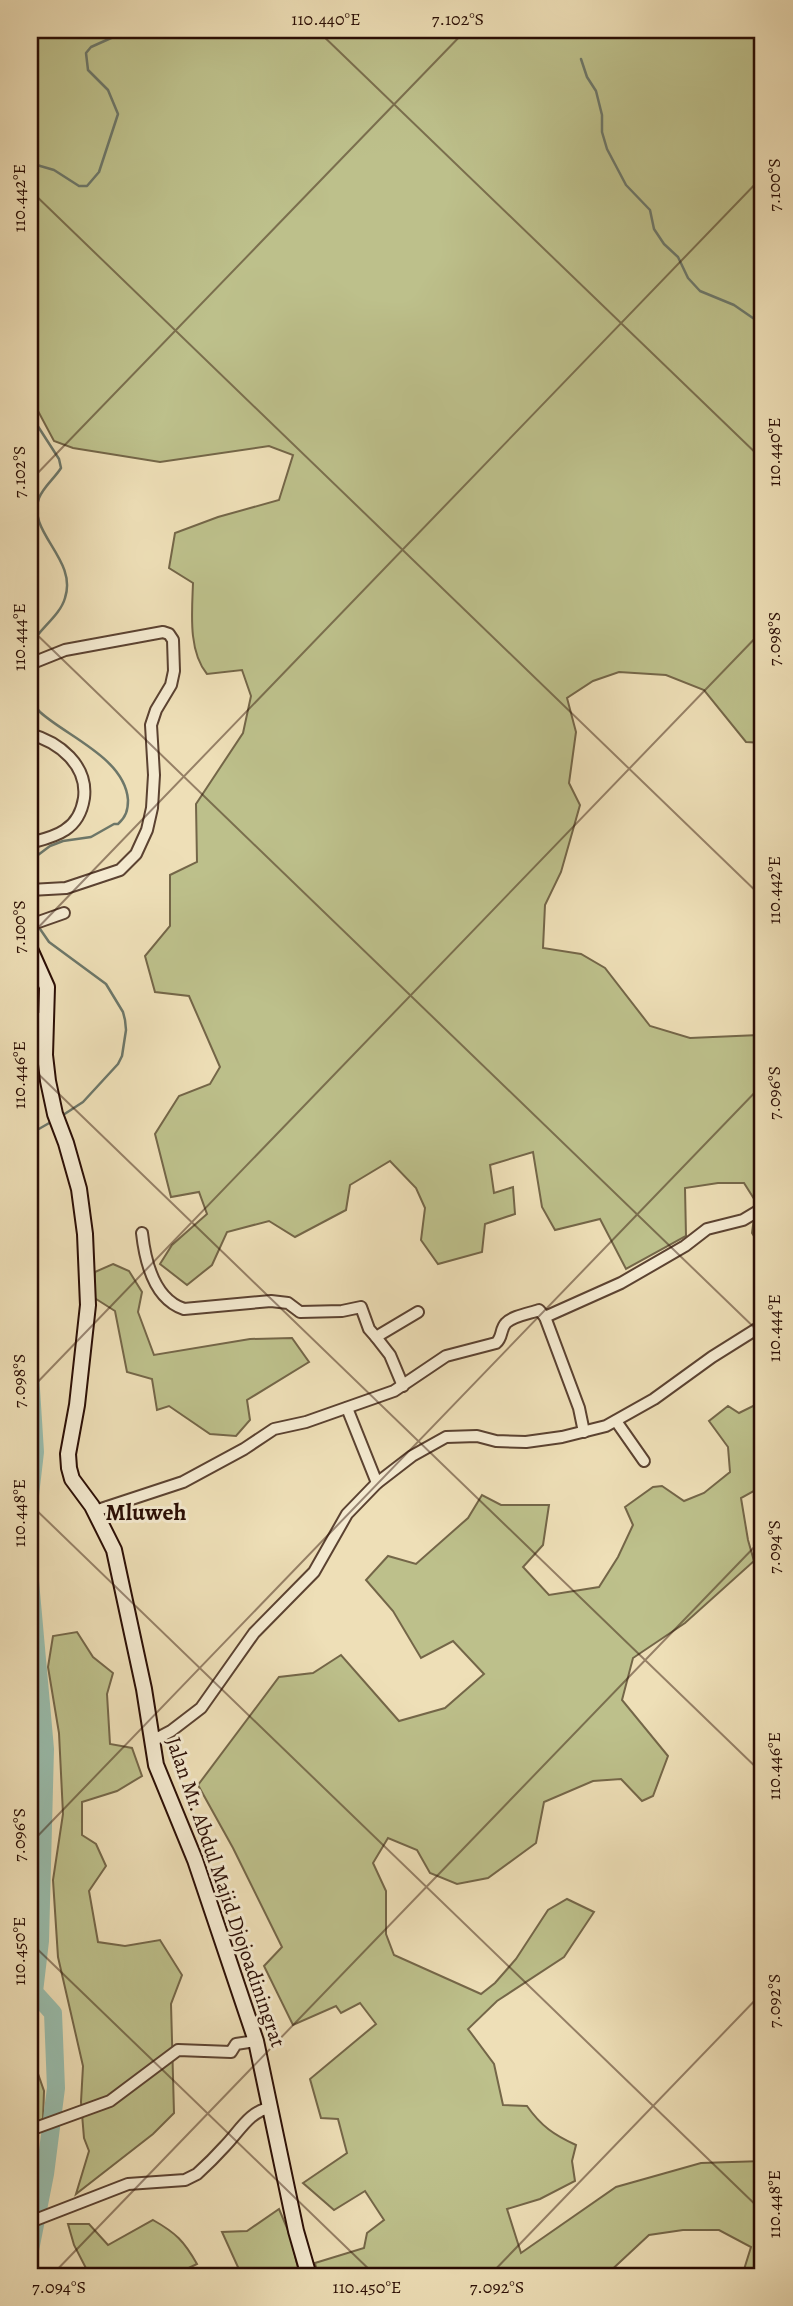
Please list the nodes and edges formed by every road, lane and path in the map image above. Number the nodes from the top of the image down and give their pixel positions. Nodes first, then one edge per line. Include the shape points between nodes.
1 (30, 664) edge
2 (30, 734) edge
3 (30, 843) edge
4 (30, 890) edge
5 (64, 913) dead end
6 (35, 923) edge
7 (30, 948) edge
8 (46, 1016) junction
9 (30, 1022) edge
10 (763, 1208) edge
11 (142, 1233) dead end
12 (418, 1312) dead end
13 (545, 1317) junction
14 (763, 1325) edge
15 (376, 1337) junction
16 (403, 1386) junction
17 (347, 1408) junction
18 (616, 1421) junction
19 (584, 1432) junction
20 (643, 1461) dead end
21 (377, 1483) junction
22 (95, 1511) junction
23 (151, 1734) junction
24 (256, 2041) junction
25 (271, 2108) junction
26 (32, 2130) edge
27 (30, 2222) edge
28 (309, 2276) edge

1 - 4 street via 65,650 163,632 173,640 171,685 151,725 152,807 136,854 120,870 66,888
2 - 3 street via 52,743 72,759 85,794 72,824
5 - 6 street
7 - 8 street, Jalan Mr. Abdul Majid Djojoadiningrat via 47,987
8 - 9 street
8 - 22 street, Jalan Mr. Abdul Majid Djojoadiningrat via 45,1055 58,1121 79,1189 85,1234 88,1305 69,1468
10 - 13 street via 743,1220 707,1229 621,1283
11 - 15 street via 147,1266 176,1306 210,1308 284,1301 300,1312 361,1307
12 - 15 street
13 - 16 street via 540,1310 509,1320 496,1343 440,1359
13 - 19 street
14 - 18 street
15 - 16 street via 390,1355
16 - 17 street
17 - 21 street
17 - 22 street via 274,1429 183,1482
18 - 19 street
18 - 20 street
19 - 21 street via 510,1442 446,1437
21 - 23 street via 347,1514 314,1572 254,1633 201,1708 172,1731
22 - 23 street, Jalan Mr. Abdul Majid Djojoadiningrat via 114,1550
23 - 24 street, Jalan Mr. Abdul Majid Djojoadiningrat via 159,1772 195,1860
24 - 25 street, Jalan Mr. Abdul Majid Djojoadiningrat
24 - 26 street via 236,2045 230,2052 178,2050 110,2101
25 - 27 street via 249,2118 186,2180 128,2184
25 - 28 street, Jalan Mr. Abdul Majid Djojoadiningrat

